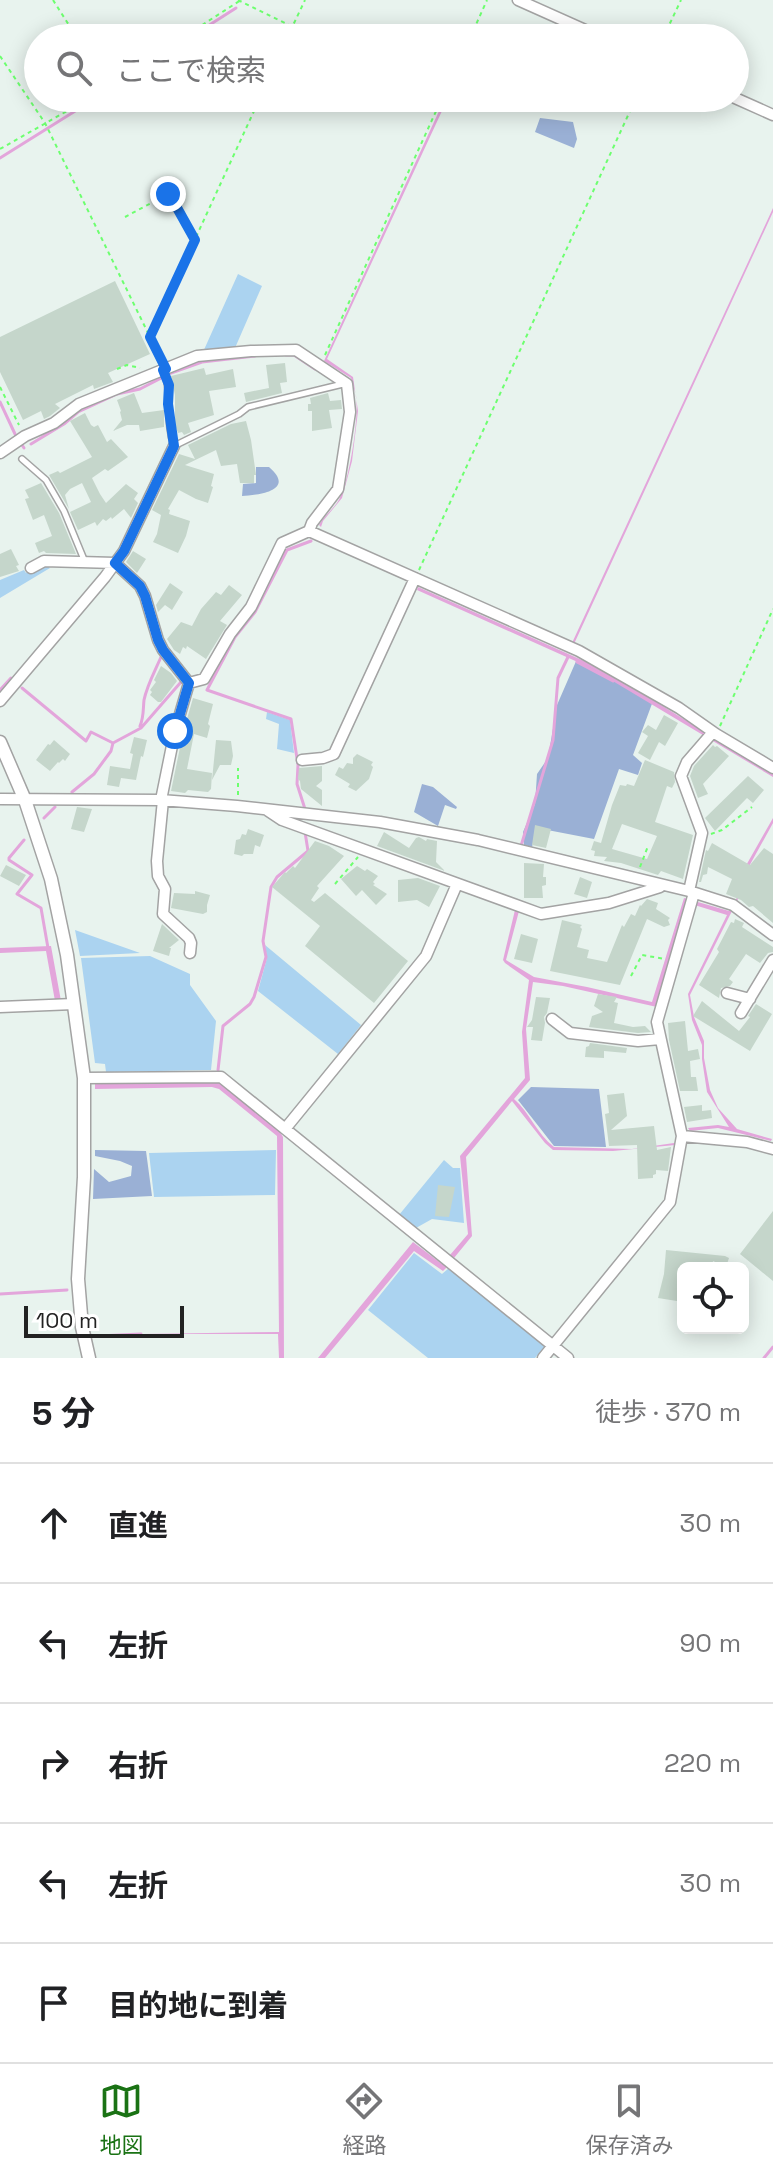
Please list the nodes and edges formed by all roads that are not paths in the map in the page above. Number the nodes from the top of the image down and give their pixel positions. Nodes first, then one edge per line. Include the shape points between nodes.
1 (518, 0) edge
2 (572, 24) edge
3 (749, 104) edge
4 (773, 115) edge
5 (165, 369) junction
6 (347, 384) junction
7 (174, 446) junction
8 (0, 453) edge
9 (22, 459) dead end
10 (309, 531) junction
11 (85, 562) junction
12 (115, 563) junction
13 (31, 568) dead end
14 (415, 578) junction
15 (189, 683) junction
16 (0, 701) edge
17 (714, 733) junction
18 (0, 742) edge
19 (302, 760) dead end
20 (773, 768) edge
21 (0, 799) edge
22 (25, 800) junction
23 (162, 800) junction
24 (266, 809) junction
25 (457, 884) junction
26 (662, 886) junction
27 (692, 892) junction
28 (773, 935) edge
29 (190, 953) dead end
30 (773, 960) edge
31 (727, 993) dead end
32 (750, 999) junction
33 (74, 1004) junction
34 (0, 1007) edge
35 (741, 1013) dead end
36 (552, 1019) dead end
37 (660, 1039) junction
38 (84, 1078) junction
39 (285, 1129) junction
40 (682, 1136) junction
41 (773, 1149) edge
42 (553, 1346) junction
43 (89, 1358) edge
44 (543, 1358) edge
45 (568, 1358) edge

1 - 2 street
3 - 4 street
5 - 6 street via 197,356 296,350
5 - 7 lane
5 - 8 street via 79,404
6 - 7 lane via 248,407
6 - 10 street via 350,412 338,489
7 - 12 street
9 - 11 lane via 46,480
10 - 14 street
10 - 15 street via 282,543 251,607 204,679
11 - 12 street
11 - 13 street via 44,561
12 - 15 street via 140,586 163,650
12 - 16 street
14 - 17 street via 579,651
14 - 19 street via 334,754
15 - 23 street
17 - 20 street
17 - 27 street via 681,776 702,833
18 - 22 street
21 - 22 street
22 - 23 street
22 - 33 street via 51,879
23 - 24 street
23 - 29 street via 157,861 165,889 163,914 189,938
24 - 25 street via 282,820
24 - 26 street via 478,840
25 - 26 street via 541,914 609,903
25 - 39 street via 426,956
26 - 27 street
27 - 28 street via 733,905
27 - 37 street via 657,1022
30 - 32 street
31 - 32 street
32 - 35 street
33 - 34 street
33 - 38 street
36 - 37 street via 570,1033
37 - 40 street
38 - 39 street via 221,1077
38 - 43 street via 78,1279
39 - 42 street
40 - 41 street
40 - 42 street via 670,1202
42 - 44 street
42 - 45 street

